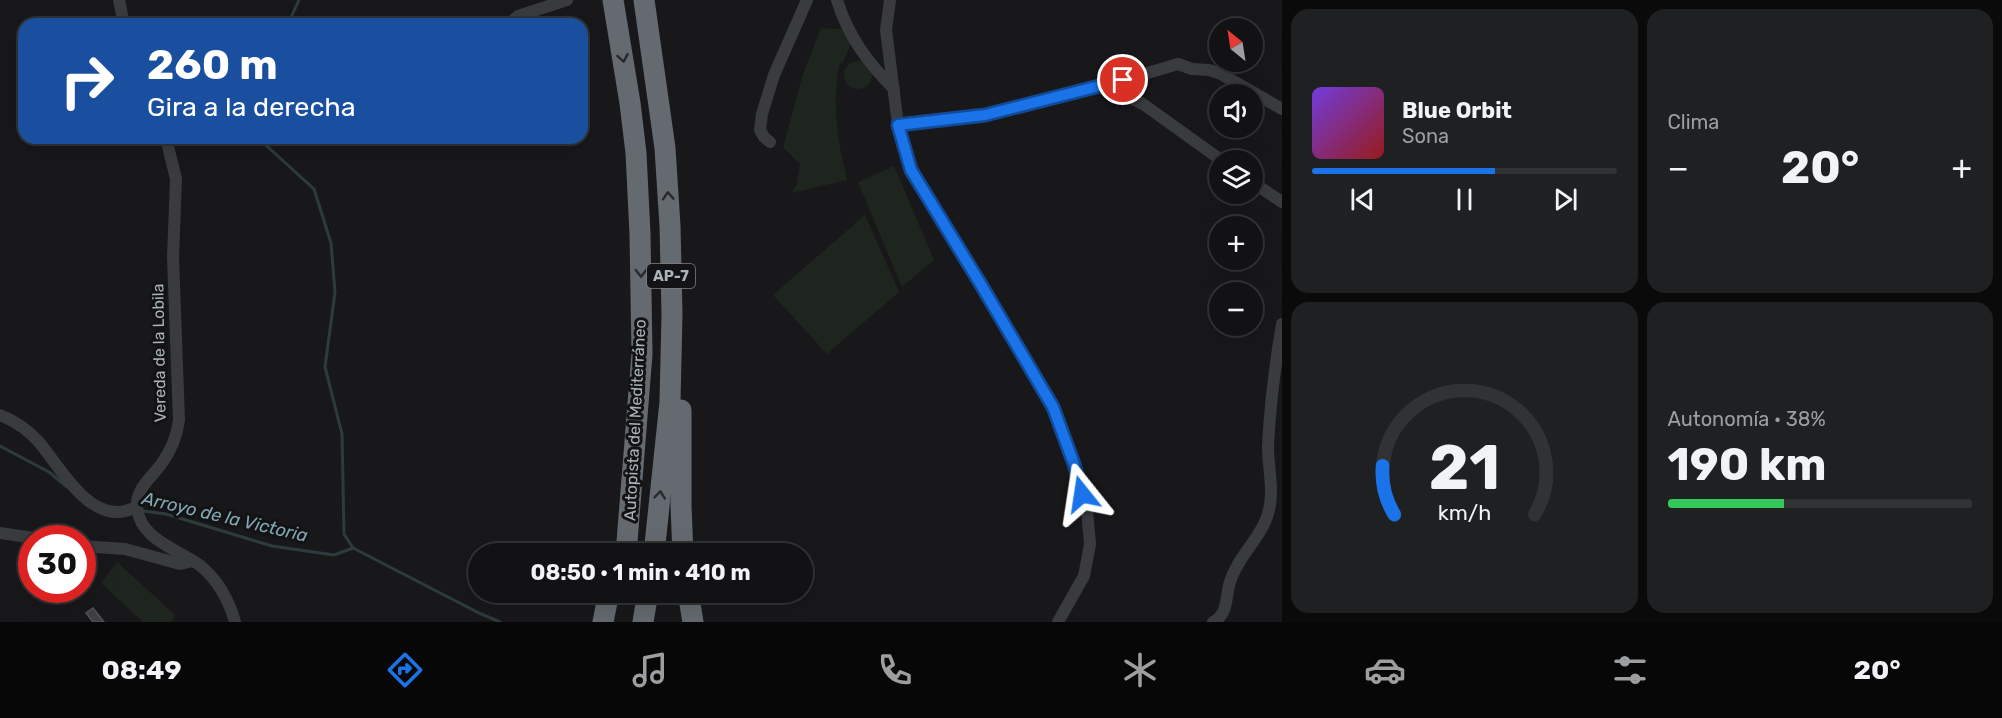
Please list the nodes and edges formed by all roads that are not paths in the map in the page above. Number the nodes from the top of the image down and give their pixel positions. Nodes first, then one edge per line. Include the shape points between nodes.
1 (119, 0) edge
2 (567, 0) edge
3 (613, 0) edge
4 (644, 0) edge
5 (807, 0) edge
6 (837, 0) edge
7 (890, 0) edge
8 (123, 18) edge
9 (516, 18) edge
10 (894, 89) junction
11 (1118, 92) dead end
12 (1282, 109) edge
13 (898, 125) junction
14 (770, 141) dead end
15 (167, 144) edge
16 (1209, 151) edge
17 (1263, 189) edge
18 (1282, 202) edge
19 (670, 226) junction
20 (1282, 324) edge
21 (0, 415) edge
22 (137, 507) junction
23 (0, 533) edge
24 (18, 536) edge
25 (626, 543) edge
26 (655, 543) edge
27 (683, 543) edge
28 (96, 547) edge
29 (193, 561) junction
30 (646, 603) edge
31 (690, 603) edge
32 (235, 622) edge
33 (643, 622) edge
34 (693, 622) edge
35 (1059, 622) edge
36 (1213, 622) edge

1 - 8 street
2 - 9 street
3 -> 25 highway, Autopista del Mediterráneo / AP-7 via 636,153 640,234 642,354
19 -> 4 highway, Autopista del Mediterráneo / AP-7 via 665,148
5 - 14 street via 774,75 762,114 760,130
6 - 10 street via 857,45
7 - 10 street via 886,30
10 - 13 street
11 - 16 street via 1143,104
12 - 13 street via 1221,74 1178,64 985,115
13 - 35 street via 911,170 1053,407 1074,464 1087,510 1090,544 1084,576
15 - 22 street, Vereda de la Lobila via 176,179 173,257 179,420 173,444 141,490
17 - 18 street
26 -> 19 highway, Autopista del Mediterráneo / AP-7 via 670,402
19 - 27 highway via 681,290
20 - 36 street via 1270,408 1269,512 1265,525 1240,558 1229,582 1225,608
21 - 22 street via 27,430 78,492 93,504 119,512
22 - 29 street via 149,532
23 - 24 street
28 - 29 street via 125,549 180,564
29 - 32 street via 225,594
30 - 33 highway
31 - 34 highway

